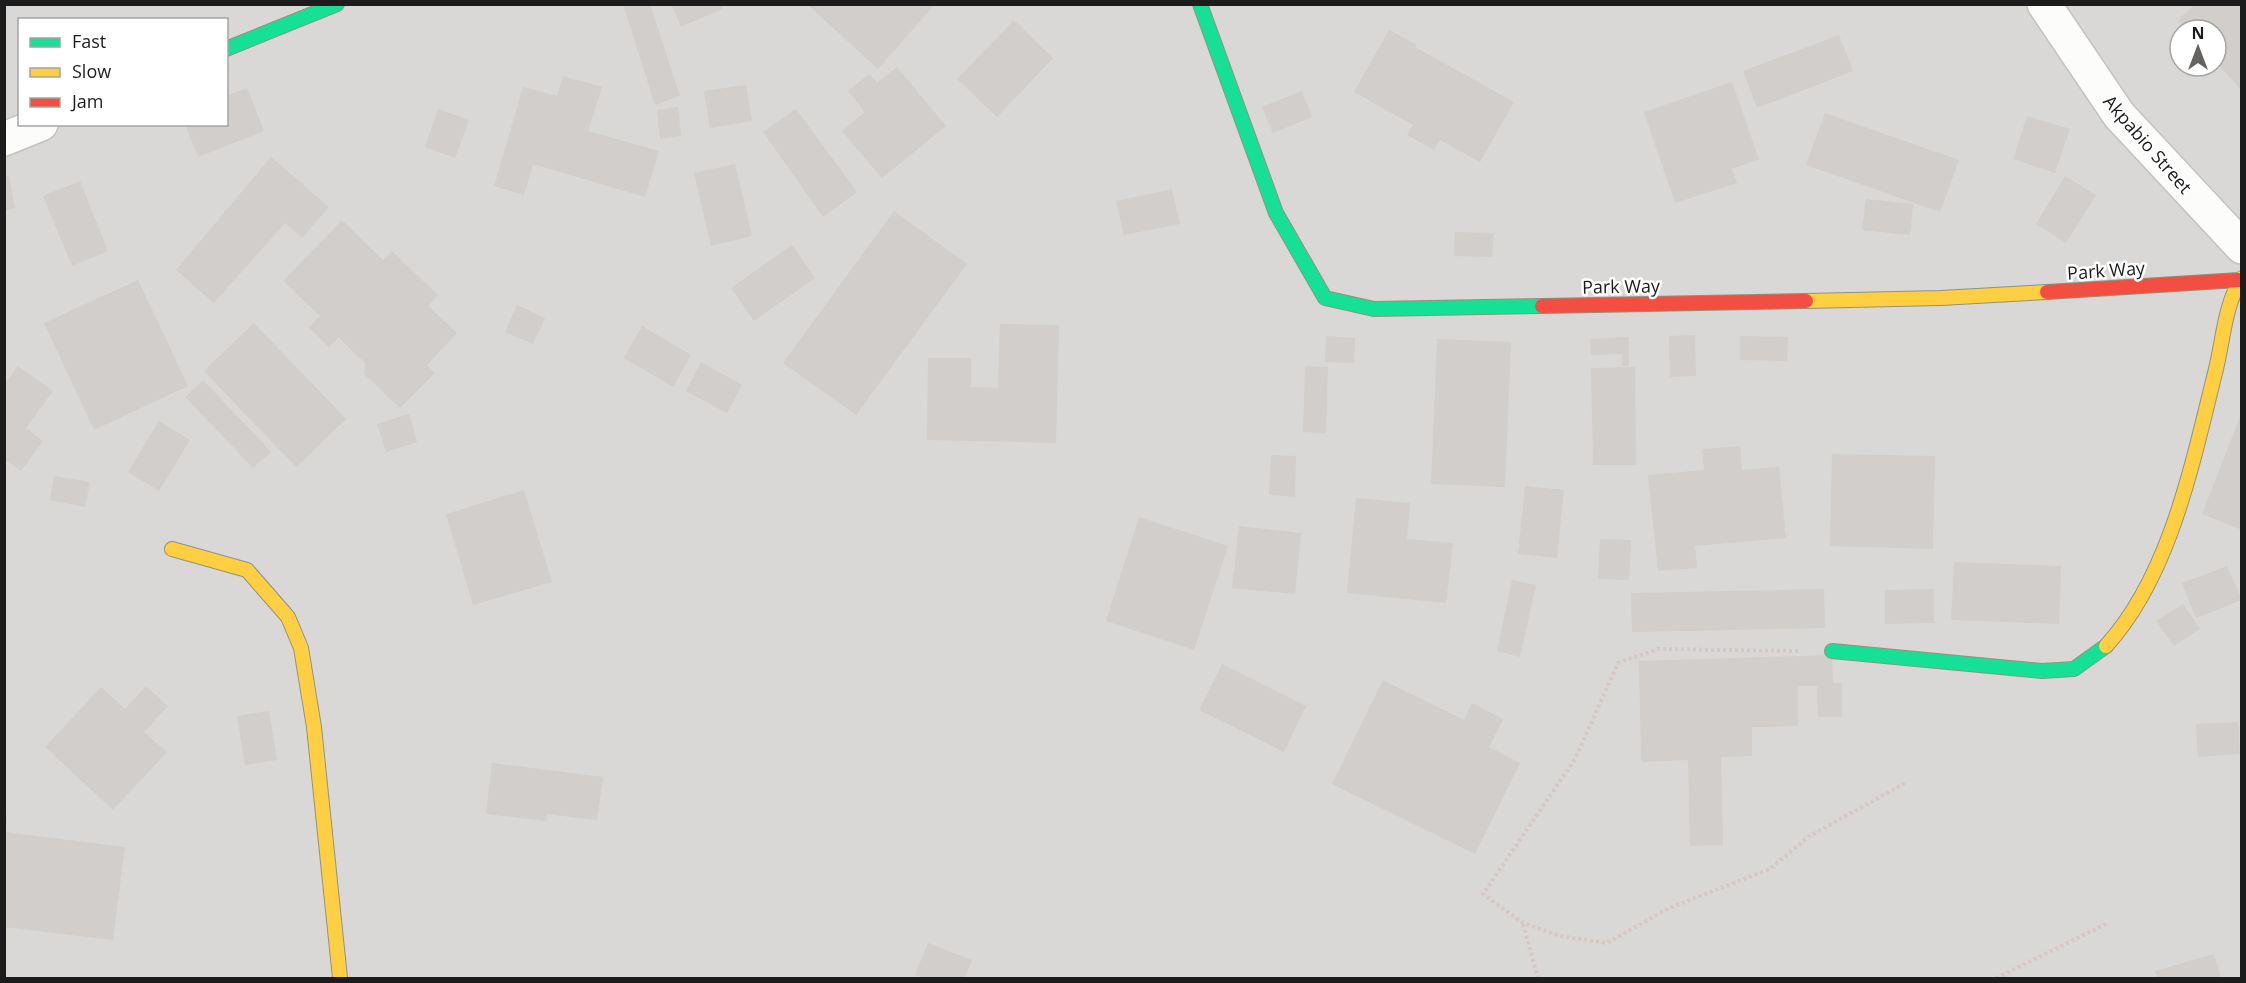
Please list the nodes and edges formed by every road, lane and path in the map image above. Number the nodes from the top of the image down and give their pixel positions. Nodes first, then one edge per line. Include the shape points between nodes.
1 (337, 4) edge
2 (1200, 4) edge
3 (2048, 6) edge
4 (228, 48) edge
5 (36, 126) edge
6 (4, 139) edge
7 (2241, 247) edge
8 (2240, 279) edge
9 (172, 549) dead end
10 (1832, 651) joint
11 (1907, 782) dead end
12 (1523, 923) junction
13 (2106, 924) dead end
14 (340, 978) edge
15 (1538, 978) edge
16 (1996, 978) edge

1 - 4 street
2 - 8 street, Park Way via 1276,213 1325,298 1374,309 1929,298
3 - 7 street, Akpabio Street via 2118,115
5 - 6 street
8 - 10 street via 2174,525 2139,600 2119,631 2096,656 2076,669 2042,671
9 - 14 street via 247,570 288,617 301,648 318,762
10 - 12 path via 1658,649 1618,663 1575,759 1483,894
11 - 12 path via 1808,837 1770,869 1669,908 1607,943 1560,936
12 - 15 path
13 - 16 path

